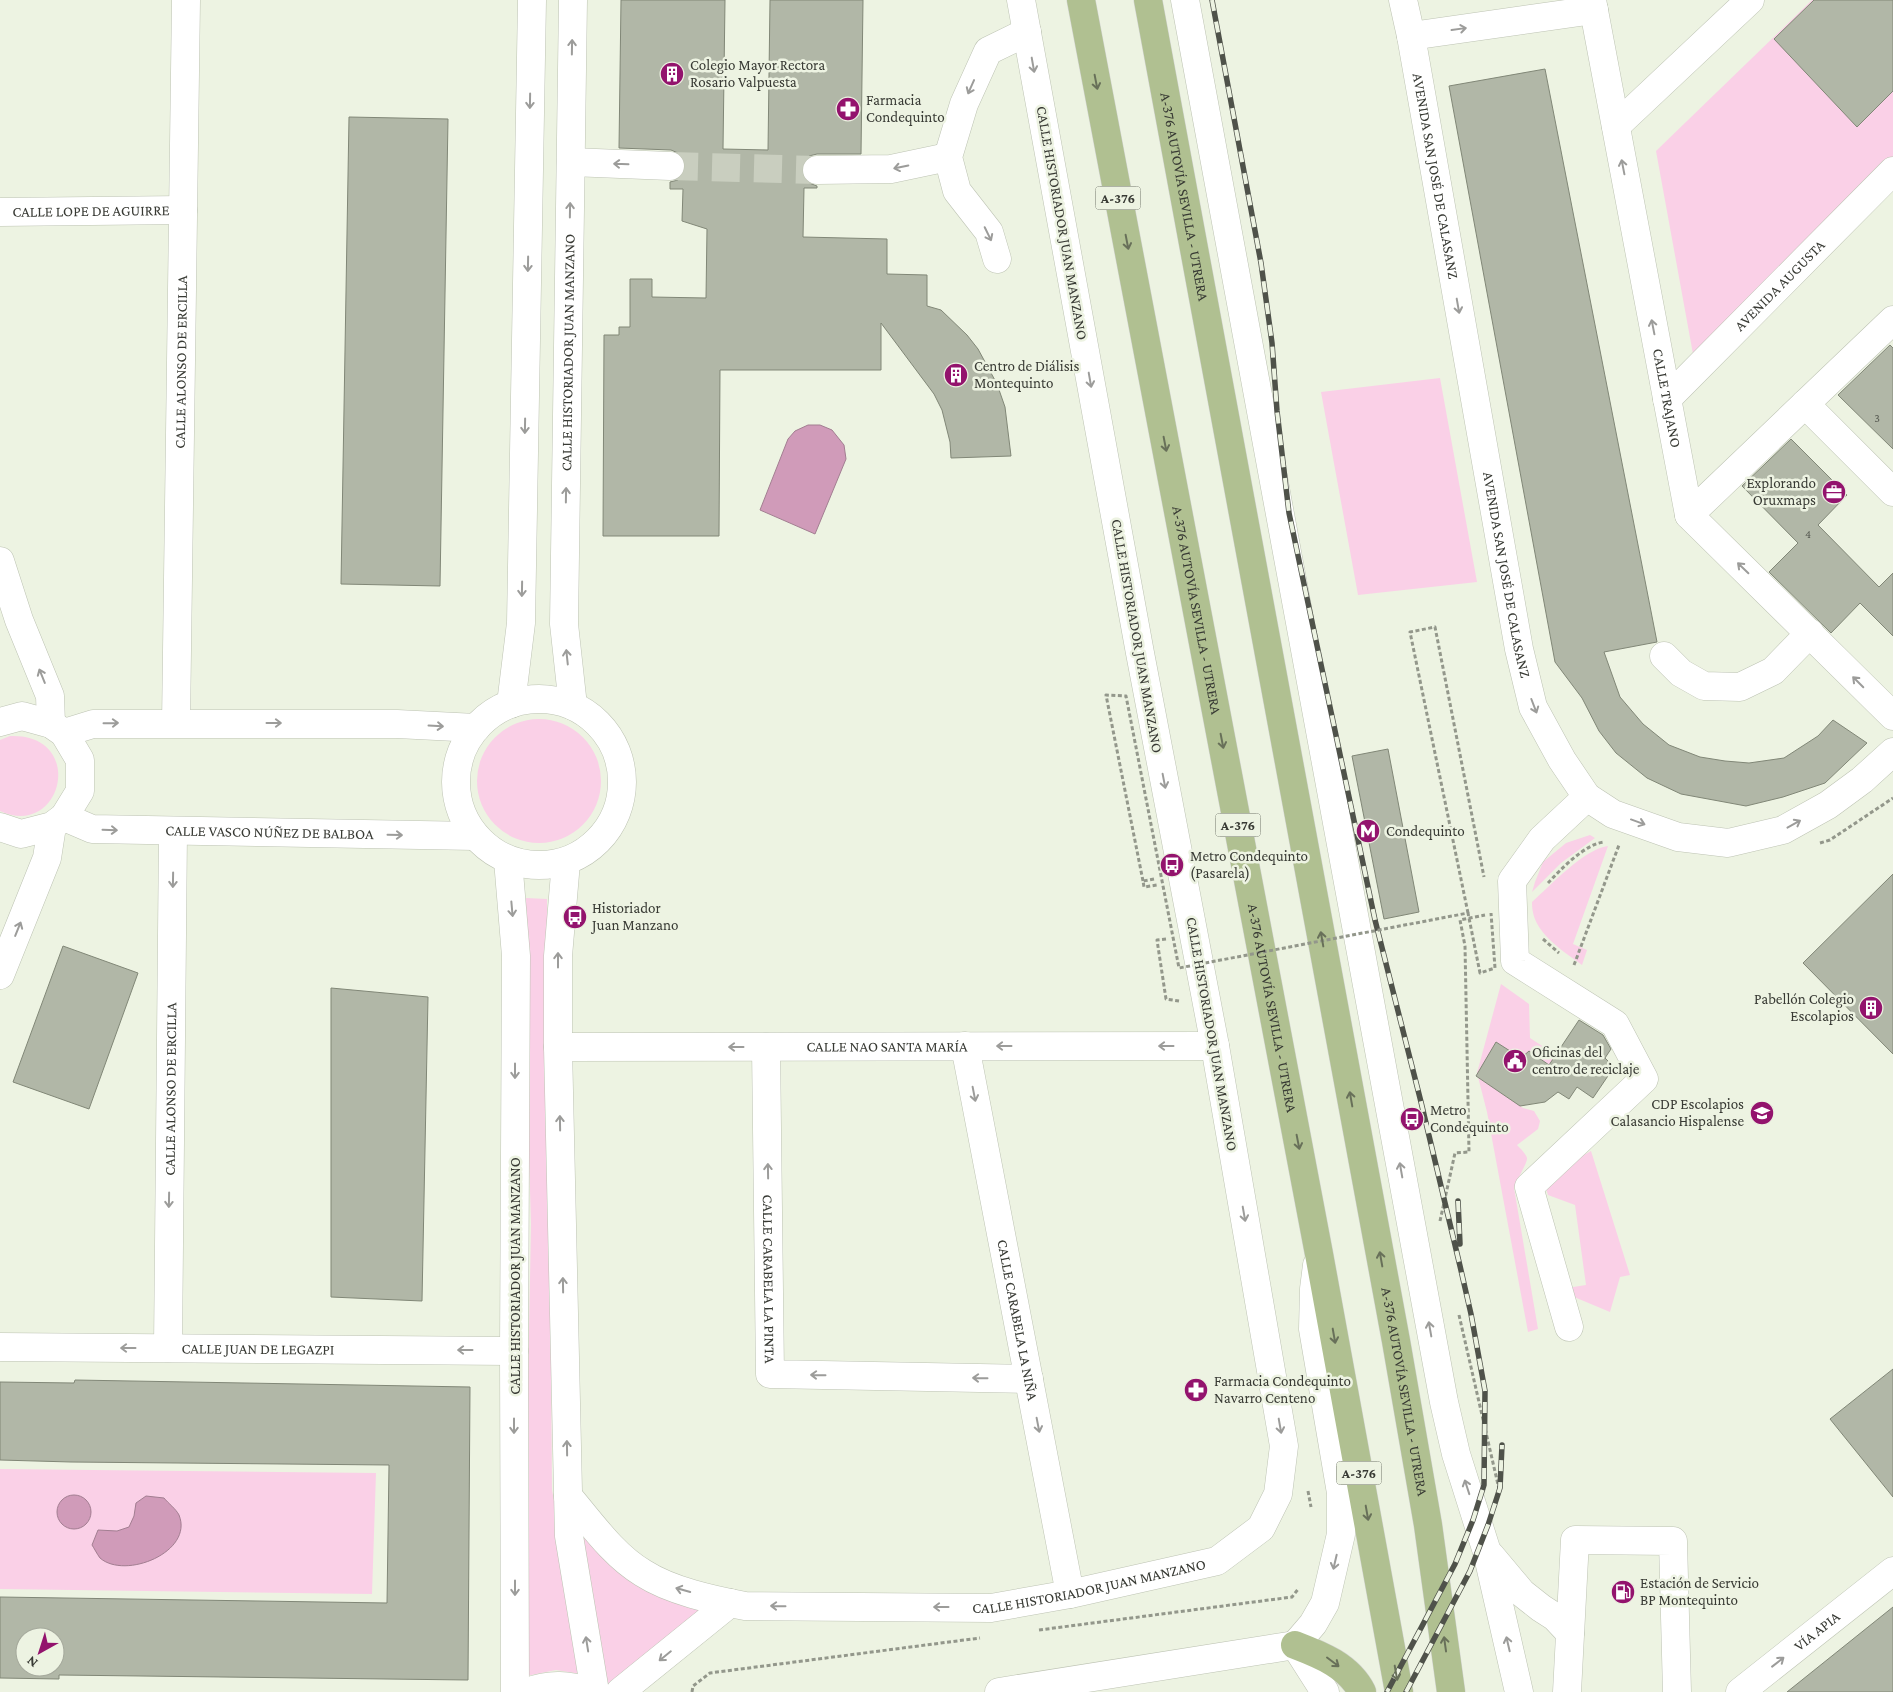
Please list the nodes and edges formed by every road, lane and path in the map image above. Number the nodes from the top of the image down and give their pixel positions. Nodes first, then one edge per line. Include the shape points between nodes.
1 (186, 0) edge
2 (532, 0) edge
3 (573, 0) edge
4 (1021, 0) edge
5 (1070, 0) edge
6 (1081, 0) edge
7 (1148, 0) edge
8 (1185, 0) edge
9 (1402, 0) edge
10 (1750, 0) edge
11 (1593, 5) edge
12 (1027, 32) junction
13 (1411, 36) junction
14 (1090, 50) junction
15 (1616, 126) junction
16 (948, 157) junction
17 (570, 162) junction
18 (670, 166) tunnel mouth
19 (817, 170) tunnel mouth
20 (1893, 172) edge
21 (183, 210) junction
22 (0, 212) edge
23 (997, 259) dead end
24 (1893, 320) edge
25 (1667, 398) junction
26 (1806, 404) junction
27 (1893, 492) edge
28 (1689, 515) junction
29 (0, 561) edge
30 (1810, 633) junction
31 (1664, 656) dead end
32 (511, 704) junction
33 (573, 706) junction
34 (1893, 716) edge
35 (0, 722) edge
36 (176, 723) junction
37 (58, 728) junction
38 (476, 728) junction
39 (1893, 752) edge
40 (1587, 797) junction
41 (58, 822) junction
42 (0, 827) edge
43 (173, 832) junction
44 (475, 836) junction
45 (1621, 840) dead end
46 (508, 860) junction
47 (566, 862) junction
48 (1183, 882) junction
49 (1485, 885) dead end
50 (1489, 904) dead end
51 (1468, 913) junction
52 (1502, 915) junction
53 (1157, 940) dead end
54 (1206, 957) dead end
55 (1566, 959) dead end
56 (1208, 966) dead end
57 (1179, 968) junction
58 (1581, 970) dead end
59 (0, 975) edge
60 (1180, 976) dead end
61 (1182, 993) dead end
62 (766, 1046) junction
63 (965, 1046) junction
64 (1215, 1046) junction
65 (558, 1047) junction
66 (1439, 1229) dead end
67 (1319, 1254) junction
68 (1459, 1315) dead end
69 (1569, 1326) dead end
70 (0, 1347) edge
71 (168, 1348) junction
72 (514, 1351) junction
73 (1029, 1379) junction
74 (1306, 1482) dead end
75 (568, 1496) junction
76 (1500, 1497) dead end
77 (1312, 1516) dead end
78 (1487, 1552) junction
79 (1893, 1571) edge
80 (1302, 1585) dead end
81 (1070, 1594) junction
82 (730, 1603) junction
83 (1035, 1631) dead end
84 (1570, 1633) junction
85 (985, 1637) dead end
86 (1296, 1645) junction
87 (515, 1692) edge
88 (527, 1692) edge
89 (593, 1692) edge
90 (620, 1692) edge
91 (692, 1692) edge
92 (999, 1692) edge
93 (1324, 1692) edge
94 (1362, 1692) edge
95 (1399, 1692) edge
96 (1451, 1692) edge
97 (1519, 1692) edge
98 (1567, 1692) edge
99 (1677, 1692) edge
100 (1740, 1692) edge

1 - 21 street, CALLE ALONSO DE ERCILLA
2 -> 32 street via 521,623
17 -> 3 street, CALLE HISTORIADOR JUAN MANZANO
4 - 12 street, CALLE HISTORIADOR JUAN MANZANO
5 - 14 main road
6 - 14 main road, A-376 AUTOVÍA SEVILLA - UTRERA / A-376
96 -> 7 main road, A-376 AUTOVÍA SEVILLA - UTRERA via 1428,1524 1399,1360
78 -> 8 street via 1456,1454 1444,1402
9 - 13 street, AVENIDA SAN JOSÉ DE CALASANZ
10 - 15 street
13 -> 11 street
11 - 15 street, CALLE TRAJANO
12 -> 16 street via 988,51 964,104
12 -> 48 street, CALLE HISTORIADOR JUAN MANZANO
13 -> 40 street, AVENIDA SAN JOSÉ DE CALASANZ via 1519,649 1533,707
14 -> 67 main road, A-376 AUTOVÍA SEVILLA - UTRERA / A-376
25 -> 15 street, CALLE TRAJANO
16 -> 19 street via 892,169
16 -> 23 street via 957,192 989,232
18 -> 17 street
33 -> 17 street, CALLE HISTORIADOR JUAN MANZANO via 564,624
20 - 25 street, AVENIDA AUGUSTA
21 - 22 street, CALLE LOPE DE AGUIRRE
21 - 36 street, CALLE ALONSO DE ERCILLA
24 - 26 street
25 - 28 street, CALLE TRAJANO
26 - 27 street
26 - 28 street
30 -> 28 street
37 -> 29 street via 50,696 19,620
30 - 31 street via 1773,671 1740,687 1704,686 1681,673
34 -> 30 street
32 - 33 street via 542,698
32 - 38 street via 492,713
33 - 47 street via 599,723 620,760 621,802 602,839
35 - 37 street via 22,716
37 -> 36 street via 93,724
36 -> 38 street via 397,724
37 - 41 street via 80,760 80,791
38 - 44 street via 458,762 458,801
40 -> 39 street, AVENIDA SAN JOSÉ DE CALASANZ via 1613,814 1678,837 1728,843 1783,830 1828,805
40 - 52 street via 1542,839 1512,881
41 - 42 street via 21,834
41 -> 43 street, CALLE VASCO NÚÑEZ DE BALBOA via 92,829
59 -> 41 street
43 -> 44 street, CALLE VASCO NÚÑEZ DE BALBOA
43 -> 71 street, CALLE ALONSO DE ERCILLA
44 - 46 street
45 - 58 path via 1573,964
46 - 47 street via 537,866
46 -> 72 street, CALLE HISTORIADOR JUAN MANZANO via 516,956
65 -> 47 street via 558,956
48 - 57 path, bridge via 1144,887 1106,695 1126,696
48 - 64 street, CALLE HISTORIADOR JUAN MANZANO
49 - 51 path via 1435,627 1410,632
50 - 52 path
51 - 52 path, bridge via 1480,973 1495,968
51 - 57 path, bridge
52 - 55 path via 1529,914 1534,928
52 - 66 path via 1460,920 1465,946 1469,1152 1455,1153
52 - 69 street via 1515,961 1615,1024 1644,1079 1529,1187
53 - 61 path via 1166,999 1183,1002
54 - 56 path
57 - 60 path
62 - 63 street, CALLE NAO SANTA MARÍA
62 -> 65 street, CALLE NAO SANTA MARÍA
73 -> 62 street, CALLE CARABELA LA PINTA via 770,1374
64 -> 63 street, CALLE NAO SANTA MARÍA
63 -> 73 street, CALLE CARABELA LA NIÑA
64 -> 81 street, CALLE HISTORIADOR JUAN MANZANO via 1244,1187 1284,1446 1278,1494 1261,1528 1217,1561
75 -> 65 street
67 -> 86 street via 1314,1289 1314,1329 1341,1493 1341,1534 1324,1603 1314,1624
67 -> 95 main road, A-376 AUTOVÍA SEVILLA - UTRERA / A-376
68 - 76 path
71 -> 70 street, CALLE JUAN DE LEGAZPI
72 -> 71 street, CALLE JUAN DE LEGAZPI
72 -> 87 street, CALLE HISTORIADOR JUAN MANZANO
73 -> 81 street, CALLE CARABELA LA NIÑA
74 - 77 path
82 -> 75 street, CALLE HISTORIADOR JUAN MANZANO via 668,1586 643,1573 617,1552
89 -> 75 street via 569,1536
78 - 84 street via 1522,1593 1555,1617
97 -> 78 street
100 -> 79 street, VÍA APIA
80 - 83 path via 1292,1597
81 -> 82 street, CALLE HISTORIADOR JUAN MANZANO via 991,1608 745,1606
82 -> 90 street
84 - 98 street
84 - 99 street via 1575,1540 1673,1541
85 - 91 path via 710,1674 693,1686
86 - 92 street
86 - 93 street
86 -> 94 main road via 1325,1657 1345,1671
88 - 89 street via 541,1687 568,1686

